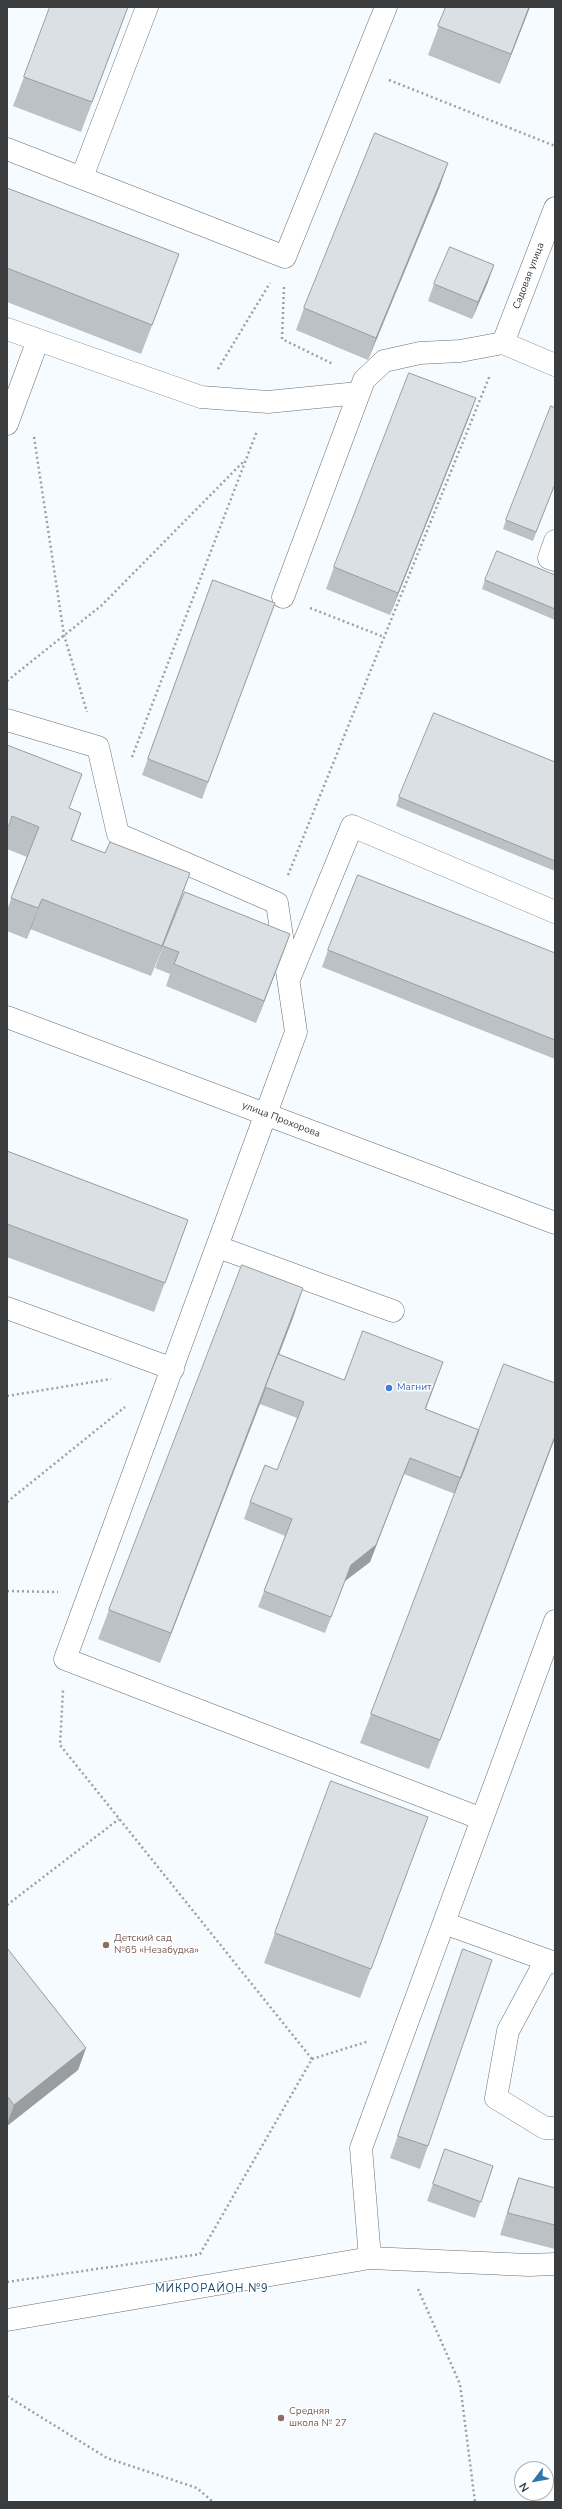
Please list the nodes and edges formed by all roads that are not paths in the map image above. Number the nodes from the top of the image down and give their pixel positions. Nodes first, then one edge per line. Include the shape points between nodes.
1 (147, 7) edge
2 (386, 7) edge
3 (7, 149) edge
4 (82, 177) junction
5 (555, 208) edge
6 (7, 329) edge
7 (38, 340) junction
8 (503, 343) junction
9 (555, 365) edge
10 (361, 387) junction
11 (7, 424) edge
12 (555, 542) edge
13 (555, 560) edge
14 (283, 597) road end
15 (7, 720) edge
16 (555, 912) edge
17 (289, 979) junction
18 (7, 1017) edge
19 (266, 1114) junction
20 (555, 1223) edge
21 (218, 1247) junction
22 (7, 1308) edge
23 (394, 1311) dead end
24 (172, 1369) junction
25 (555, 1621) edge
26 (482, 1819) junction
27 (444, 1923) junction
28 (550, 1961) edge
29 (555, 2128) edge
30 (370, 2258) junction
31 (555, 2264) edge
32 (7, 2320) edge

1 - 4 street
2 - 4 street via 286,257
3 - 4 street
5 - 8 street, Садовая улица
6 - 7 street
7 - 10 street via 201,396 268,402
7 - 11 street
8 - 9 street
8 - 10 street via 460,351 420,353 384,361
10 - 14 street
12 - 13 street via 549,558
15 - 17 street via 98,747 118,834 277,903
16 - 17 street via 352,826
17 - 19 street via 296,1032
18 - 19 street, улица Прохорова
19 - 20 street, улица Прохорова
19 - 21 street
21 - 23 street
21 - 24 street
22 - 24 street
24 - 26 street via 66,1659
25 - 26 street
26 - 27 street
27 - 28 street
27 - 30 street via 361,2148
28 - 29 street via 508,2031 496,2098 545,2128
30 - 31 street
30 - 32 street

